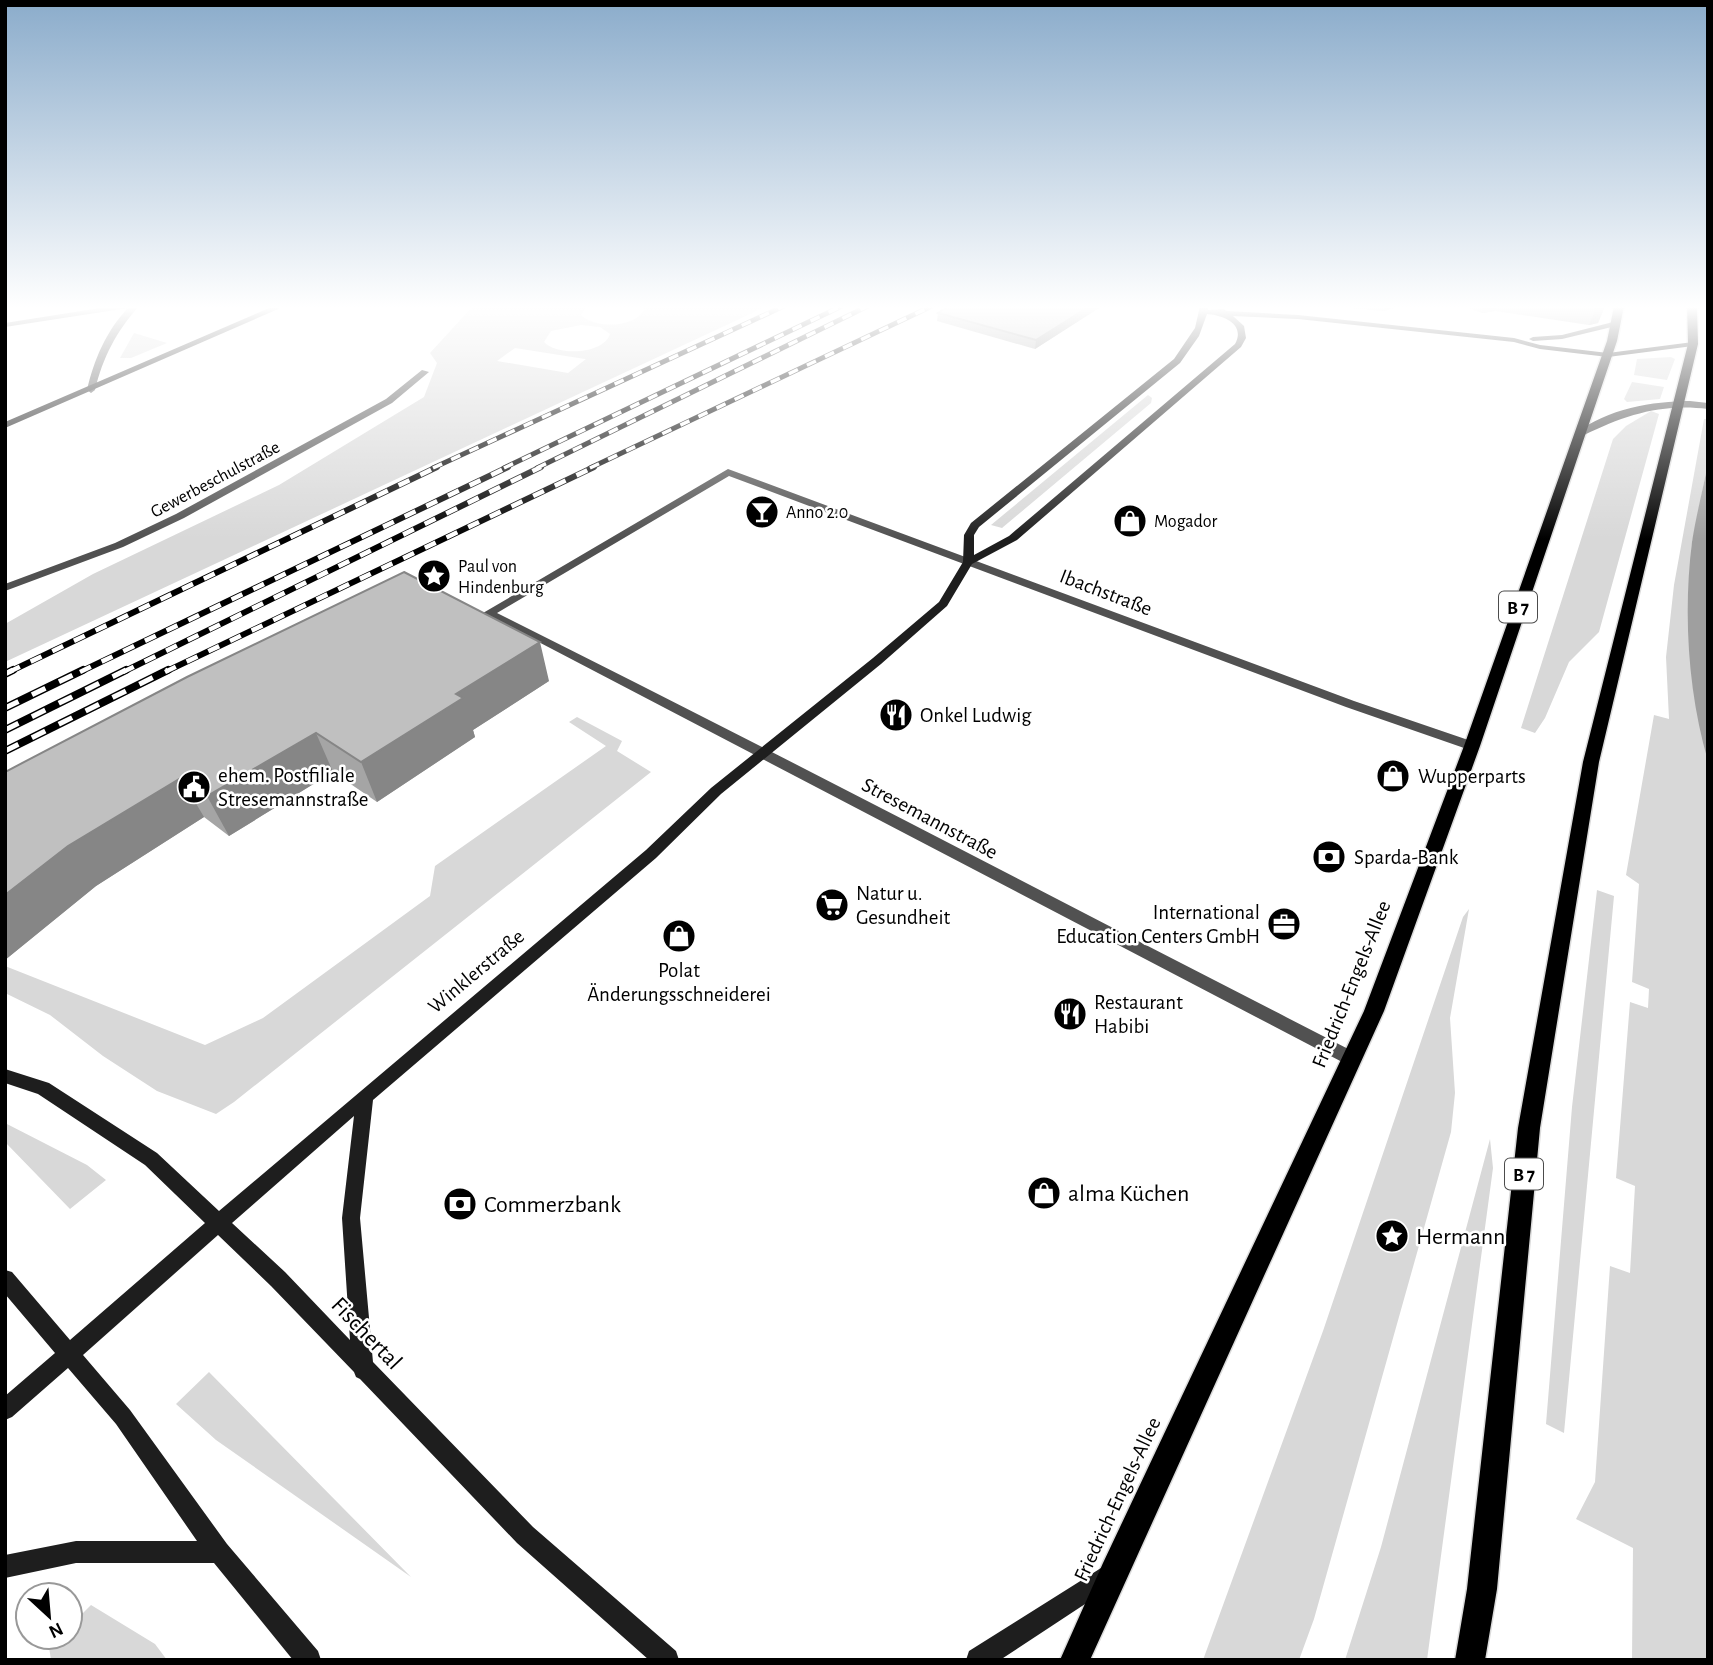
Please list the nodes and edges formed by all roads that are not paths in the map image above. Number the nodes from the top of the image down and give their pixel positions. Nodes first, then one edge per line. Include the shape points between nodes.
1 (93, 384) edge
2 (104, 384) edge
3 (410, 384) edge
4 (1151, 384) edge
5 (1193, 384) edge
6 (1596, 384) edge
7 (1683, 384) edge
8 (91, 390) junction
9 (1679, 401) junction
10 (1706, 406) edge
11 (5, 425) edge
12 (1581, 433) junction
13 (968, 562) junction
14 (5, 588) edge
15 (489, 613) joint
16 (1472, 746) junction
17 (762, 753) junction
18 (1352, 1059) junction
19 (5, 1076) edge
20 (365, 1097) junction
21 (217, 1224) junction
22 (5, 1279) edge
23 (68, 1354) junction
24 (363, 1370) junction
25 (5, 1410) edge
26 (219, 1552) junction
27 (5, 1567) edge
28 (1113, 1573) junction
29 (309, 1660) edge
30 (667, 1660) edge
31 (978, 1660) edge
32 (1075, 1660) edge
33 (1469, 1660) edge

1 - 8 street
2 - 8 main road
3 - 14 street, Gewerbeschulstraße via 389,401 180,516 119,545
4 - 13 main road via 975,525 969,535
5 - 13 main road via 1013,538
6 - 12 main road, Friedrich-Engels-Allee / B 7
7 - 9 main road, B 7
8 - 11 main road
9 - 10 street
9 - 12 street via 1623,414
9 - 33 main road, B 7 via 1591,762 1529,1128 1482,1589
12 - 16 main road, Friedrich-Engels-Allee / B 7
13 - 15 street, Ibachstraße via 728,472
13 - 16 street, Ibachstraße
13 - 17 main road, Winklerstraße via 943,604
15 - 17 street, Stresemannstraße
16 - 18 main road, Friedrich-Engels-Allee / B 7
17 - 18 street, Stresemannstraße
17 - 20 main road, Winklerstraße via 651,854
18 - 28 main road, Friedrich-Engels-Allee / B 7
19 - 21 main road, Fischertal via 43,1088 151,1159
20 - 21 main road, Winklerstraße
20 - 24 main road via 351,1217
21 - 23 main road, Winklerstraße
21 - 24 main road, Fischertal via 278,1279
22 - 23 main road
23 - 25 main road, Winklerstraße
23 - 26 main road via 123,1417
24 - 30 main road, Fischertal via 525,1535
26 - 27 main road via 76,1552
26 - 29 main road
28 - 31 main road
28 - 32 main road, Friedrich-Engels-Allee / B 7

